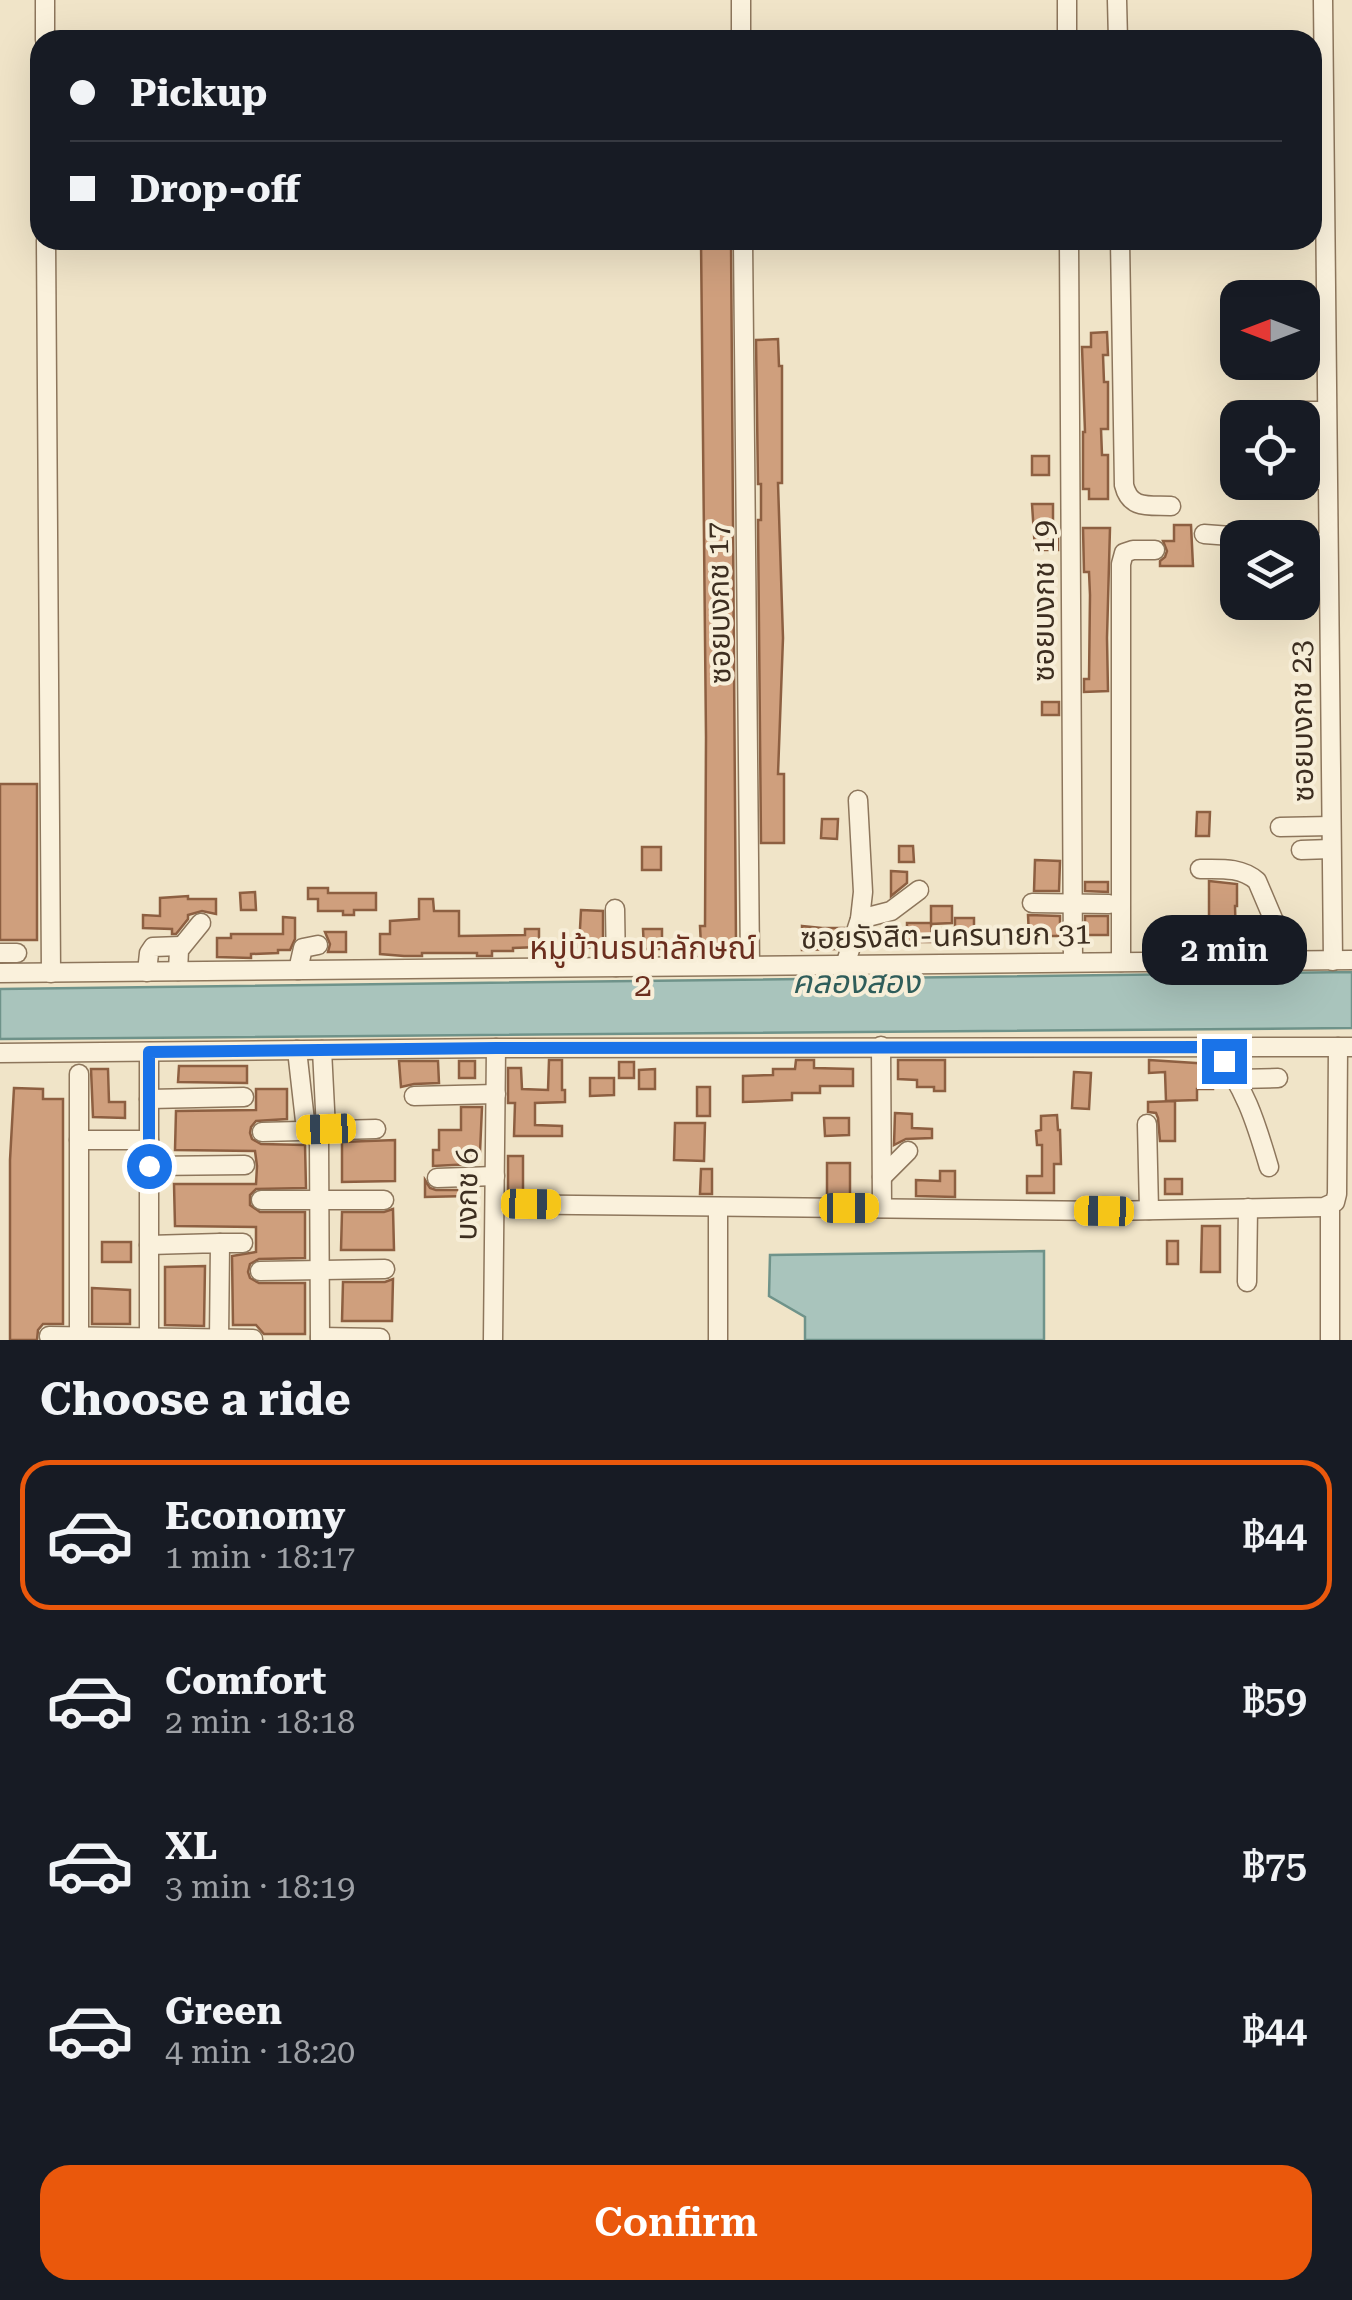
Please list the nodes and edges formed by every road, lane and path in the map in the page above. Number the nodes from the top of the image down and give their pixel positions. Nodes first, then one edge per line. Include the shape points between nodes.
1 (45, 0) edge
2 (741, 0) edge
3 (1067, 0) edge
4 (1117, 0) edge
5 (1323, 0) edge
6 (45, 30) edge
7 (741, 30) edge
8 (1068, 30) edge
9 (1118, 30) edge
10 (1322, 31) edge
11 (46, 250) edge
12 (743, 250) edge
13 (1069, 250) edge
14 (1120, 250) edge
15 (1321, 250) edge
16 (1320, 411) edge
17 (1326, 411) junction
18 (1320, 480) edge
19 (1327, 480) junction
20 (1171, 506) dead end
21 (1204, 534) dead end
22 (1220, 535) edge
23 (1320, 543) edge
24 (1328, 543) junction
25 (1155, 550) dead end
26 (858, 800) dead end
27 (1331, 826) junction
28 (1280, 827) dead end
29 (1332, 849) junction
30 (1302, 850) dead end
31 (1200, 869) dead end
32 (920, 890) dead end
33 (1032, 903) dead end
34 (1074, 903) junction
35 (1109, 904) dead end
36 (615, 909) dead end
37 (860, 919) junction
38 (201, 923) dead end
39 (318, 945) dead end
40 (180, 946) junction
41 (1352, 960) edge
42 (1279, 961) junction
43 (1332, 961) junction
44 (1073, 962) junction
45 (1121, 962) junction
46 (846, 964) junction
47 (750, 966) junction
48 (616, 967) junction
49 (298, 970) junction
50 (51, 972) junction
51 (147, 972) junction
52 (178, 972) junction
53 (0, 973) edge
54 (881, 1046) junction
55 (1214, 1047) junction
56 (1345, 1047) edge
57 (496, 1048) junction
58 (297, 1050) junction
59 (322, 1050) junction
60 (149, 1052) junction
61 (0, 1054) edge
62 (79, 1074) dead end
63 (1278, 1078) dead end
64 (1238, 1079) junction
65 (496, 1094) junction
66 (414, 1096) dead end
67 (244, 1097) dead end
68 (149, 1099) junction
69 (1147, 1124) dead end
70 (376, 1129) dead end
71 (262, 1132) dead end
72 (317, 1133) junction
73 (79, 1140) junction
74 (149, 1140) junction
75 (908, 1151) dead end
76 (245, 1165) dead end
77 (149, 1166) junction
78 (1270, 1167) dead end
79 (495, 1176) junction
80 (882, 1177) junction
81 (437, 1178) dead end
82 (321, 1199) junction
83 (1333, 1199) junction
84 (261, 1200) dead end
85 (384, 1200) dead end
86 (494, 1204) junction
87 (718, 1207) junction
88 (882, 1208) junction
89 (1248, 1208) junction
90 (1149, 1210) junction
91 (242, 1242) dead end
92 (220, 1243) junction
93 (149, 1246) junction
94 (320, 1270) junction
95 (385, 1270) dead end
96 (260, 1271) dead end
97 (1246, 1282) dead end
98 (49, 1336) dead end
99 (79, 1338) edge
100 (253, 1338) edge
101 (320, 1338) edge
102 (380, 1338) edge
103 (149, 1339) edge
104 (219, 1339) edge
105 (493, 1340) edge
106 (718, 1340) edge
107 (1330, 1340) edge

1 - 6 street
2 - 7 street
3 - 8 street
4 - 9 street
5 - 10 street, ซอยบงกช 23
11 - 50 street
12 - 47 street, ซอยบงกช 17
13 - 34 street, ซอยบงกช 19
14 - 20 street via 1124,485 1132,502
15 - 17 street, ซอยบงกช 23
16 - 17 street
17 - 19 street, ซอยบงกช 23
18 - 19 street
19 - 24 street, ซอยบงกช 23
21 - 22 street
23 - 24 street
24 - 27 street, ซอยบงกช 23
25 - 45 street via 1133,550 1121,564
26 - 37 street
27 - 28 street
27 - 29 street, ซอยบงกช 23
29 - 30 street
29 - 43 street, ซอยบงกช 23
31 - 42 street via 1237,870 1257,881 1274,921
32 - 37 street via 891,911
33 - 34 street
34 - 35 street
34 - 44 street, ซอยบงกช 19
36 - 48 street
37 - 46 street
38 - 40 street
39 - 49 street via 303,948
40 - 51 street via 154,947
40 - 52 street
41 - 43 street, ซอยรังสิต-นครนายก 31
42 - 43 street, ซอยรังสิต-นครนายก 31
42 - 45 street, ซอยรังสิต-นครนายก 31
44 - 45 street, ซอยรังสิต-นครนายก 31
44 - 46 street, ซอยรังสิต-นครนายก 31
46 - 47 street, ซอยรังสิต-นครนายก 31
47 - 48 street, ซอยรังสิต-นครนายก 31
48 - 49 street, ซอยรังสิต-นครนายก 31
49 - 52 street, ซอยรังสิต-นครนายก 31
50 - 51 street, ซอยรังสิต-นครนายก 31
50 - 53 street, ซอยรังสิต-นครนายก 31
51 - 52 street, ซอยรังสิต-นครนายก 31
54 - 55 street
54 - 57 street
54 - 80 street
55 - 56 street
55 - 64 street
56 - 83 street
57 - 59 street
57 - 65 street, บงกช 6
58 - 59 street
58 - 60 street
58 - 72 street
59 - 72 street
60 - 61 street
60 - 68 street
62 - 73 street
63 - 64 street
64 - 78 street
65 - 66 street
65 - 79 street, บงกช 6
67 - 68 street
68 - 74 street
69 - 90 street
70 - 72 street
71 - 72 street
72 - 82 street
73 - 74 street
73 - 99 street
74 - 77 street
75 - 80 street
76 - 77 street
77 - 93 street
79 - 81 street
79 - 86 street, บงกช 6
80 - 88 street
82 - 84 street
82 - 85 street
82 - 94 street
83 - 89 street
83 - 107 street
86 - 87 street
86 - 105 street, บงกช 6
87 - 88 street
87 - 106 street
88 - 90 street
89 - 90 street
89 - 97 street
91 - 92 street
92 - 93 street
92 - 104 street
93 - 103 street
94 - 95 street
94 - 96 street
94 - 101 street
98 - 99 street
99 - 103 street
100 - 104 street
101 - 102 street
103 - 104 street

